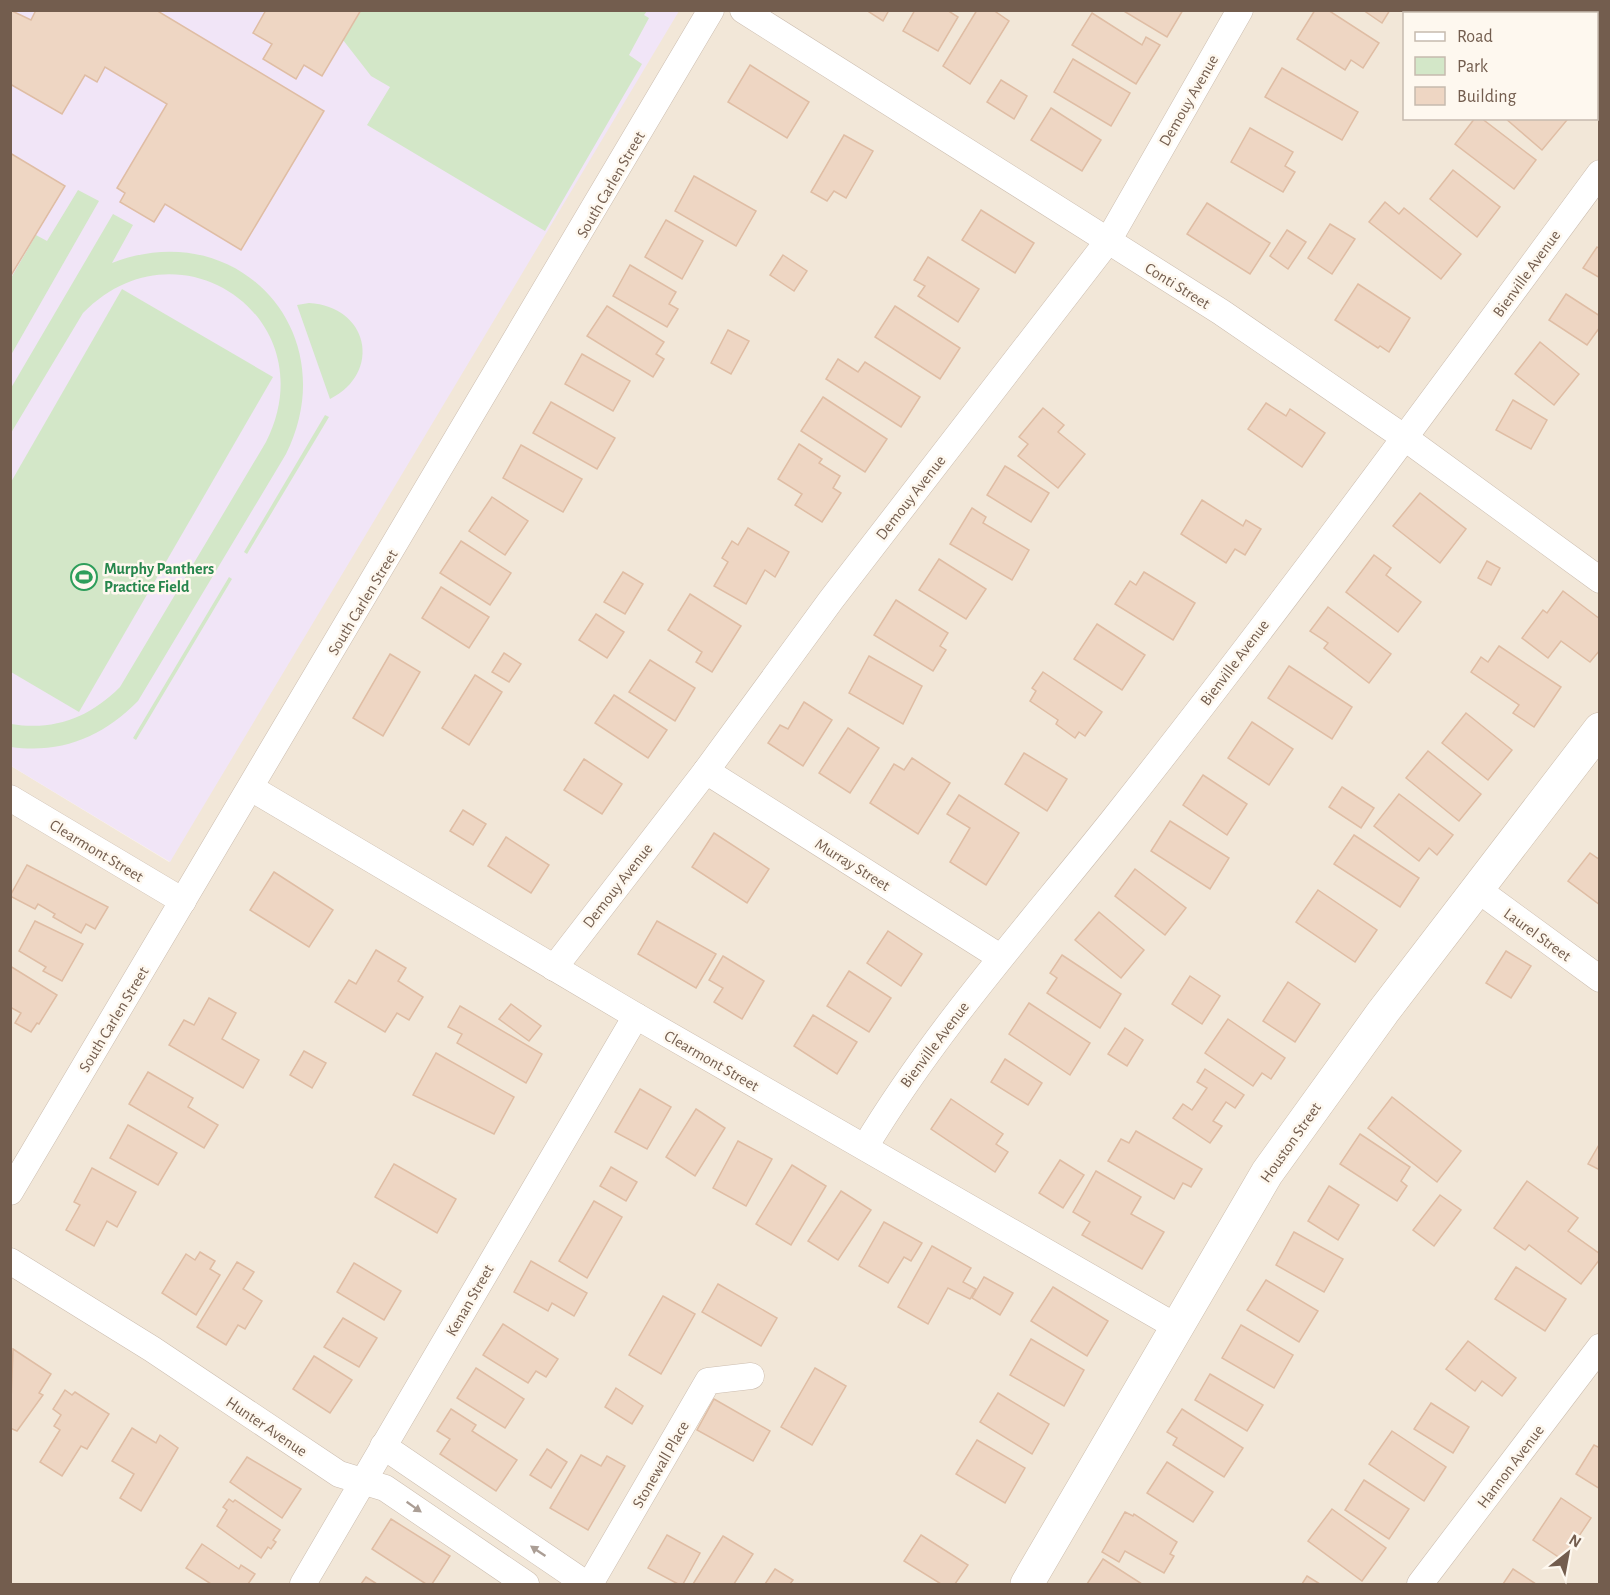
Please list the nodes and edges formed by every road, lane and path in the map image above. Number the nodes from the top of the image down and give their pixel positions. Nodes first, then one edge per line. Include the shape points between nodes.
1 (711, 10) edge
2 (743, 10) edge
3 (1240, 10) edge
4 (1599, 173) edge
5 (1108, 241) junction
6 (1405, 438) junction
7 (1599, 580) edge
8 (1599, 729) edge
9 (706, 771) junction
10 (251, 788) junction
11 (10, 798) edge
12 (1477, 889) junction
13 (183, 901) junction
14 (1000, 957) junction
15 (554, 968) junction
16 (1599, 979) edge
17 (636, 1016) junction
18 (864, 1147) junction
19 (10, 1192) edge
20 (10, 1262) edge
21 (1175, 1326) junction
22 (1599, 1347) edge
23 (751, 1376) dead end
24 (383, 1446) junction
25 (363, 1481) junction
26 (303, 1584) edge
27 (526, 1584) edge
28 (588, 1584) edge
29 (1027, 1584) edge
30 (1420, 1584) edge

1 - 10 street, South Carlen Street
2 - 5 street, Conti Street
3 - 5 street, Demouy Avenue
4 - 6 street, Bienville Avenue
5 - 6 street, Conti Street via 1221,312
5 - 9 street, Demouy Avenue via 831,600
6 - 7 street, Conti Street
6 - 14 street, Bienville Avenue via 1113,820
8 - 12 street, Houston Street
9 - 14 street, Murray Street
9 - 15 street, Demouy Avenue
10 - 13 street, South Carlen Street
10 - 15 street, Clearmont Street
11 - 13 street, Clearmont Street
12 - 16 street, Laurel Street
12 - 21 street, Houston Street via 1267,1173
13 - 19 street, South Carlen Street
14 - 18 street, Bienville Avenue via 900,1090
15 - 17 street, Clearmont Street
17 - 18 street, Clearmont Street
17 - 24 street, Kenan Street
18 - 21 street, Clearmont Street
20 - 25 street, Hunter Avenue via 152,1349 339,1474
21 - 29 street, Houston Street
22 - 30 street, Hannon Avenue
23 - 28 street, Stonewall Place via 708,1381
24 - 25 street, Kenan Street
28 -> 24 street
25 - 26 street, Kenan Street
25 -> 27 street, Hunter Avenue via 386,1488

